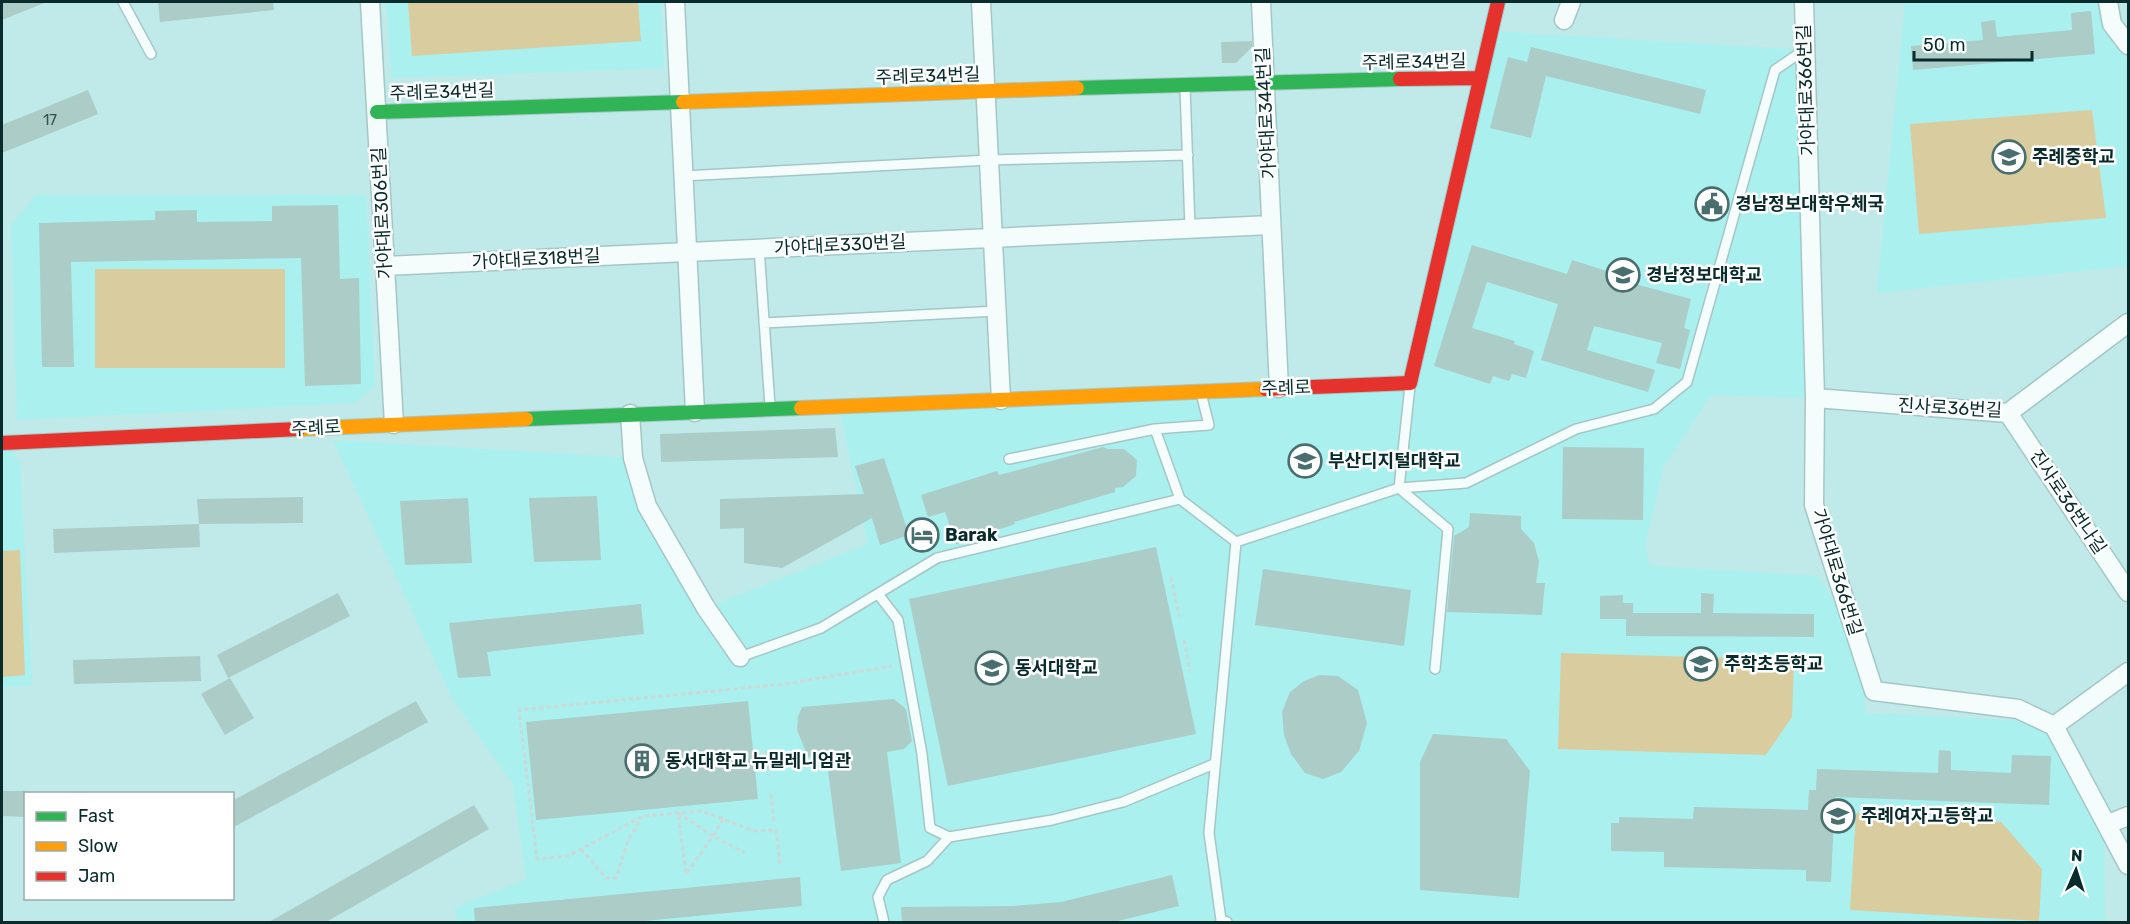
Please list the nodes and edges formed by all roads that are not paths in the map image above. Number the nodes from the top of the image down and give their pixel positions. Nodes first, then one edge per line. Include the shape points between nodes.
1 (123, 2) edge
2 (370, 2) edge
3 (675, 2) edge
4 (981, 2) edge
5 (1261, 2) edge
6 (1498, 2) edge
7 (1571, 2) edge
8 (1804, 2) edge
9 (2108, 2) edge
10 (1564, 20) dead end
11 (2128, 45) edge
12 (1804, 50) junction
13 (151, 54) dead end
14 (1480, 78) junction
15 (1265, 82) junction
16 (1185, 85) junction
17 (986, 92) junction
18 (680, 102) junction
19 (377, 112) junction
20 (1188, 155) junction
21 (989, 160) junction
22 (683, 176) junction
23 (1272, 225) junction
24 (1190, 228) junction
25 (993, 238) junction
26 (759, 248) junction
27 (687, 252) junction
28 (385, 266) junction
29 (997, 311) junction
30 (764, 323) junction
31 (2128, 323) edge
32 (1410, 383) junction
33 (1279, 388) junction
34 (1200, 392) junction
35 (1815, 398) junction
36 (1001, 400) junction
37 (770, 409) junction
38 (695, 412) junction
39 (2008, 413) junction
40 (630, 414) junction
41 (394, 424) junction
42 (1155, 429) junction
43 (2, 443) edge
44 (1009, 459) dead end
45 (1399, 488) junction
46 (1180, 499) junction
47 (1236, 542) junction
48 (2128, 592) edge
49 (878, 594) junction
50 (740, 657) joint
51 (1435, 669) dead end
52 (2128, 672) edge
53 (2054, 726) junction
54 (1214, 764) junction
55 (2128, 816) edge
56 (2108, 824) junction
57 (949, 837) junction
58 (2128, 865) edge
59 (884, 922) edge
60 (1227, 922) edge

1 - 13 lane
2 - 19 street, 가야대로306번길
3 - 18 street
4 - 17 street
5 - 15 street, 가야대로344번길
6 - 14 street
7 - 10 street
8 - 12 street, 가야대로366번길
9 - 11 street via 2112,24
12 - 35 street, 가야대로366번길
12 - 45 lane via 1775,70 1687,382 1654,410 1576,429 1466,483
14 - 15 street, 주례로34번길
14 - 32 street
15 - 16 street, 주례로34번길
15 - 23 street, 가야대로344번길
16 - 17 street, 주례로34번길
16 - 20 lane
17 - 18 street, 주례로34번길
17 - 21 street
18 - 19 street, 주례로34번길
18 - 22 street
19 - 28 street, 가야대로306번길
20 - 21 lane
20 - 24 lane
21 - 22 lane
21 - 25 street
22 - 27 street
23 - 24 street
23 - 33 street, 가야대로344번길
24 - 25 street
25 - 26 street, 가야대로330번길
25 - 29 street
26 - 27 street, 가야대로330번길
26 - 30 lane
27 - 28 street, 가야대로318번길
27 - 38 street
28 - 41 street, 가야대로306번길
29 - 30 lane
29 - 36 street
30 - 37 lane
31 - 39 street, 진사로36번길
32 - 33 street, 주례로
32 - 45 lane
33 - 34 street, 주례로
34 - 36 street, 주례로
34 - 42 lane via 1209,425
35 - 39 street, 진사로36번길
35 - 53 street, 가야대로366번길 via 1814,505 1874,691 2018,709
36 - 37 street, 주례로
37 - 38 street, 주례로
38 - 40 street, 주례로
39 - 48 street, 진사로36번나길
40 - 41 street, 주례로
40 - 50 street via 633,458 647,506 706,608
41 - 43 street, 주례로
42 - 44 lane
42 - 46 lane
45 - 47 lane
45 - 51 lane via 1448,530
46 - 47 lane
46 - 49 lane via 937,558
47 - 54 lane
49 - 50 lane via 821,628
49 - 57 lane via 898,620 930,828
52 - 53 street
53 - 56 street
54 - 57 lane via 1123,802 1052,820
54 - 60 lane via 1209,833 1221,920
55 - 56 street
56 - 58 street
57 - 59 lane via 927,861 887,880 878,897

